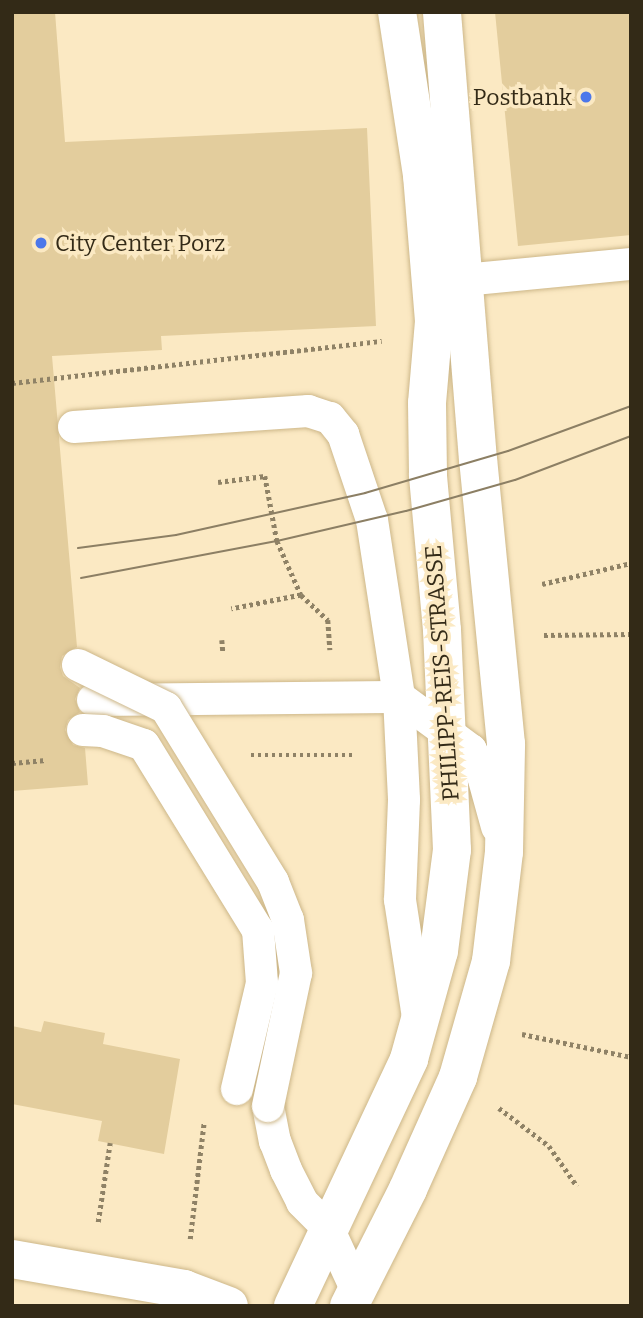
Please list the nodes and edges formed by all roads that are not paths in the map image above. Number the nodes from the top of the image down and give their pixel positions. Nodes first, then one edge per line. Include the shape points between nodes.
1 (397, 12) edge
2 (442, 12) edge
3 (631, 264) edge
4 (464, 280) junction
5 (74, 427) dead end
6 (78, 665) dead end
7 (398, 697) junction
8 (93, 700) dead end
9 (83, 730) dead end
10 (448, 731) junction
11 (504, 852) junction
12 (419, 1023) junction
13 (237, 1089) dead end
14 (328, 1228) junction
15 (12, 1259) edge
16 (353, 1298) edge
17 (229, 1306) edge
18 (293, 1306) edge

1 - 10 street, PHILIPP-REIS-STRASSE via 422,175 434,320 427,403 428,475
2 - 4 street
3 - 4 lane
4 - 11 street via 506,744
5 - 7 lane via 307,411 330,418 343,434 372,520
6 - 14 lane, bridge via 166,708 273,882 288,920 296,973 268,1106 275,1141 302,1202
7 - 8 lane
7 - 10 lane
7 - 12 lane via 404,800 400,900
9 - 13 lane, bridge via 103,731 144,745 258,930 262,983
10 - 11 lane via 471,750
10 - 12 street, PHILIPP-REIS-STRASSE via 452,850 439,951
11 - 16 street via 491,961 458,1077
12 - 14 street, PHILIPP-REIS-STRASSE via 409,1059
14 - 16 lane
14 - 18 street, PHILIPP-REIS-STRASSE
15 - 17 street via 184,1289

